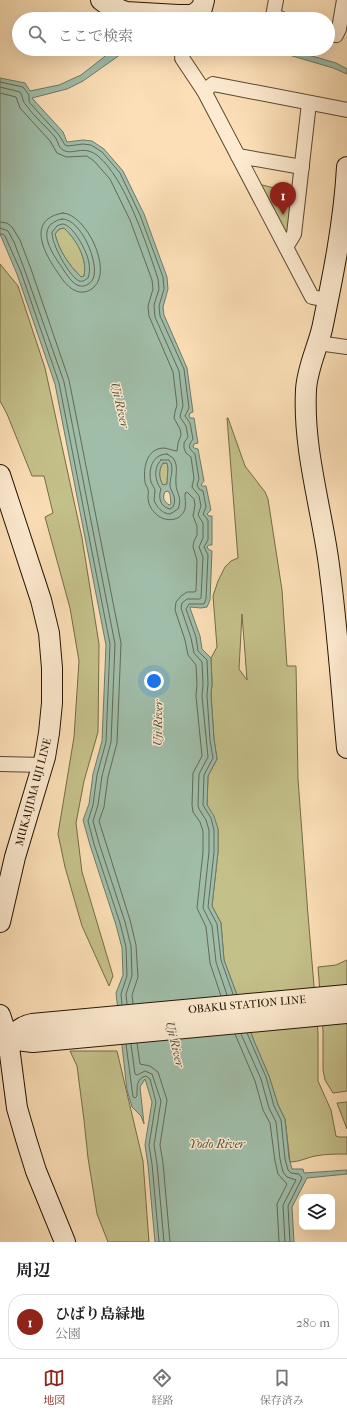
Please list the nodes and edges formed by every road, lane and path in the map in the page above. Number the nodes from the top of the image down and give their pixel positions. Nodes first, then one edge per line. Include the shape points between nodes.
1 (101, 0) edge
2 (204, 0) edge
3 (276, 0) edge
4 (344, 0) edge
5 (126, 12) edge
6 (197, 12) edge
7 (277, 12) edge
8 (335, 32) edge
9 (182, 58) dead end
10 (204, 91) junction
11 (309, 103) junction
12 (347, 110) edge
13 (238, 156) junction
14 (302, 167) junction
15 (347, 167) edge
16 (286, 247) junction
17 (328, 300) junction
18 (318, 343) junction
19 (347, 347) edge
20 (0, 475) edge
21 (342, 648) edge
22 (347, 748) edge
23 (0, 764) edge
24 (43, 765) junction
25 (1, 915) edge
26 (347, 995) edge
27 (347, 1013) edge
28 (0, 1015) edge
29 (12, 1041) edge
30 (7, 1082) edge
31 (65, 1242) edge

1 - 5 main road
2 - 6 main road via 202,8
3 - 7 street
4 - 8 street via 339,29
9 - 10 street
10 - 11 street via 213,84
10 - 13 street
11 - 12 street
11 - 14 street
13 - 14 street
13 - 16 street
14 - 16 street via 294,234
15 - 17 main road via 342,222
16 - 17 street via 312,297
17 - 18 main road
18 - 19 street
18 - 21 main road via 306,382 306,433
20 - 24 main road, MUKAIJIMA UJI LINE via 39,593 49,633 52,703
21 - 22 main road
23 - 24 street
24 - 25 main road, MUKAIJIMA UJI LINE via 15,857
26 - 29 main road, OBAKU STATION LINE
27 - 29 main road, OBAKU STATION LINE
28 - 29 main road
29 - 30 main road
30 - 31 main road via 36,1171

